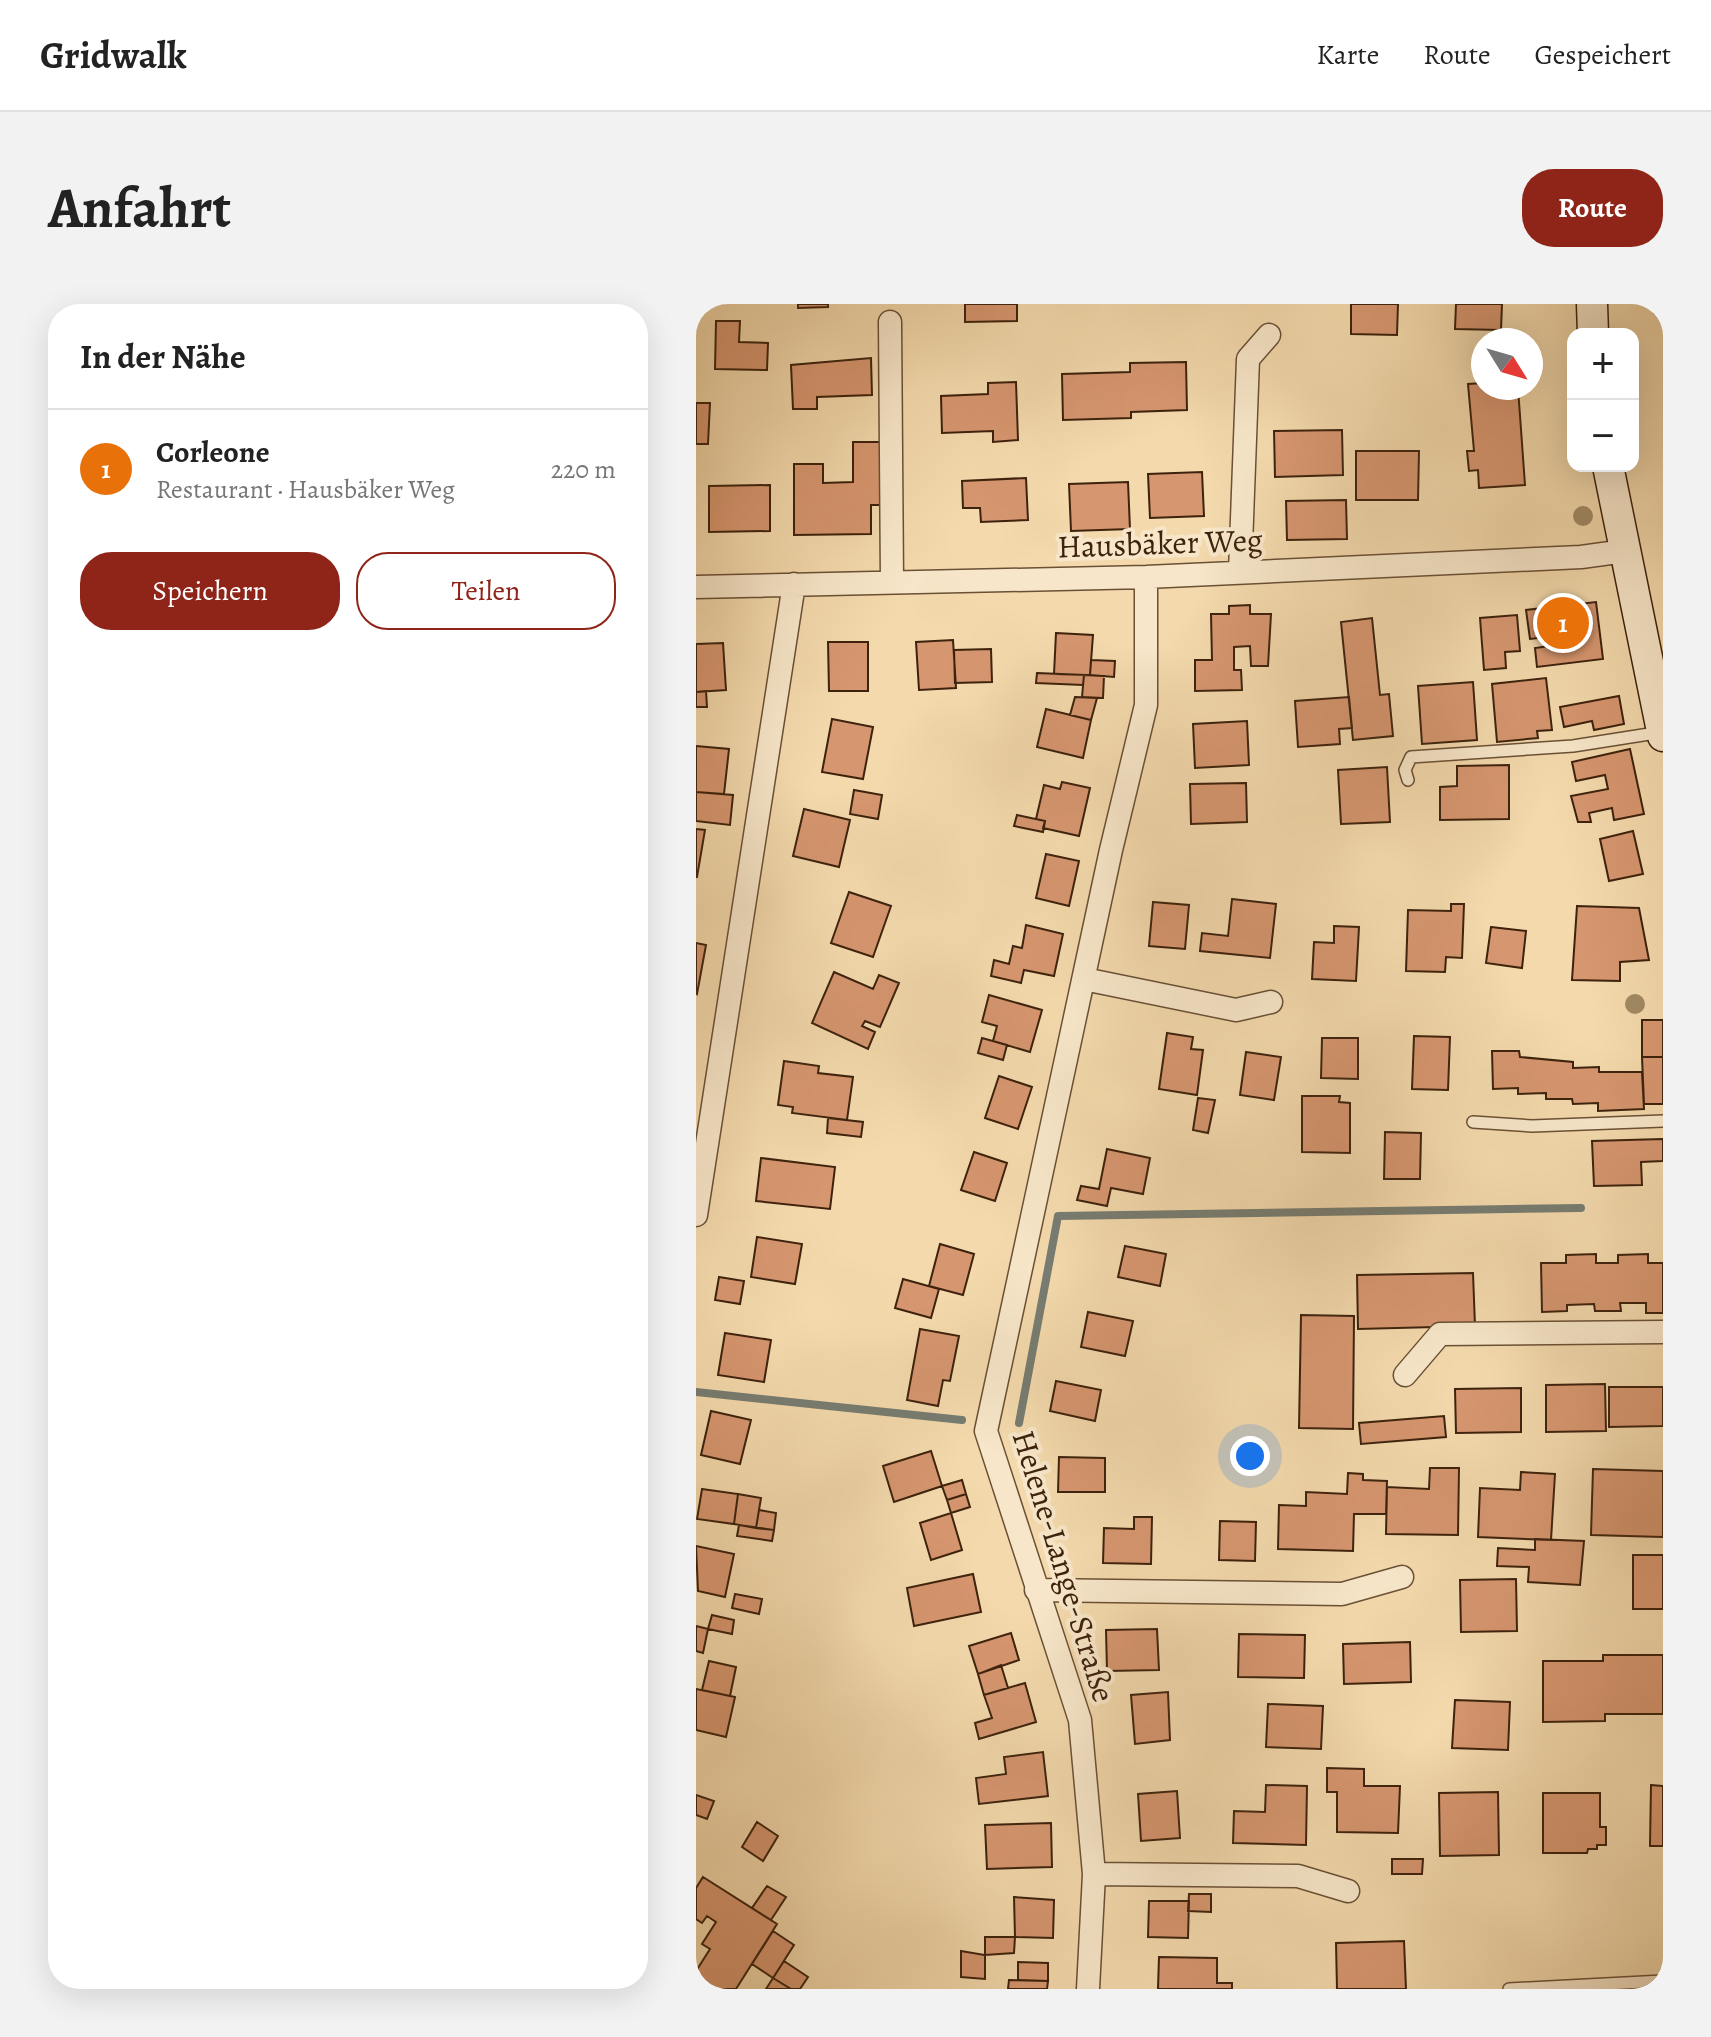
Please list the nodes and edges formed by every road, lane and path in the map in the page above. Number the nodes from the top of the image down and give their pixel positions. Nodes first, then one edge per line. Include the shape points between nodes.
1 (1592, 304) edge
2 (890, 322) dead end
3 (1593, 328) edge
4 (1269, 335) dead end
5 (1609, 472) edge
6 (1625, 551) junction
7 (1240, 572) junction
8 (1146, 577) junction
9 (892, 582) junction
10 (794, 584) junction
11 (696, 587) edge
12 (1663, 734) edge
13 (1408, 780) dead end
14 (1084, 979) junction
15 (1271, 1002) dead end
16 (1663, 1121) edge
17 (1473, 1122) dead end
18 (696, 1215) edge
19 (1663, 1332) edge
20 (1405, 1375) dead end
21 (1402, 1577) dead end
22 (1036, 1590) junction
23 (1094, 1874) junction
24 (1348, 1891) dead end
25 (1663, 1981) edge
26 (1088, 1989) edge
27 (1509, 1989) edge

1 - 3 main road
2 - 9 street
4 - 7 street via 1248,359
5 - 6 main road
6 - 7 street, Hausbäker Weg
6 - 12 main road
7 - 8 street, Hausbäker Weg
8 - 9 street, Hausbäker Weg
8 - 14 street, Helene-Lange-Straße via 1146,705
9 - 10 street, Hausbäker Weg
10 - 11 street, Hausbäker Weg
10 - 18 street
12 - 13 lane via 1411,757 1405,770
14 - 15 street via 1236,1010
14 - 22 street, Helene-Lange-Straße via 986,1431
16 - 17 lane via 1532,1126
19 - 20 street via 1440,1334
21 - 22 street via 1342,1594
22 - 23 street, Helene-Lange-Straße via 1080,1720
23 - 24 street via 1298,1876
23 - 26 street, Helene-Lange-Straße
25 - 27 lane

